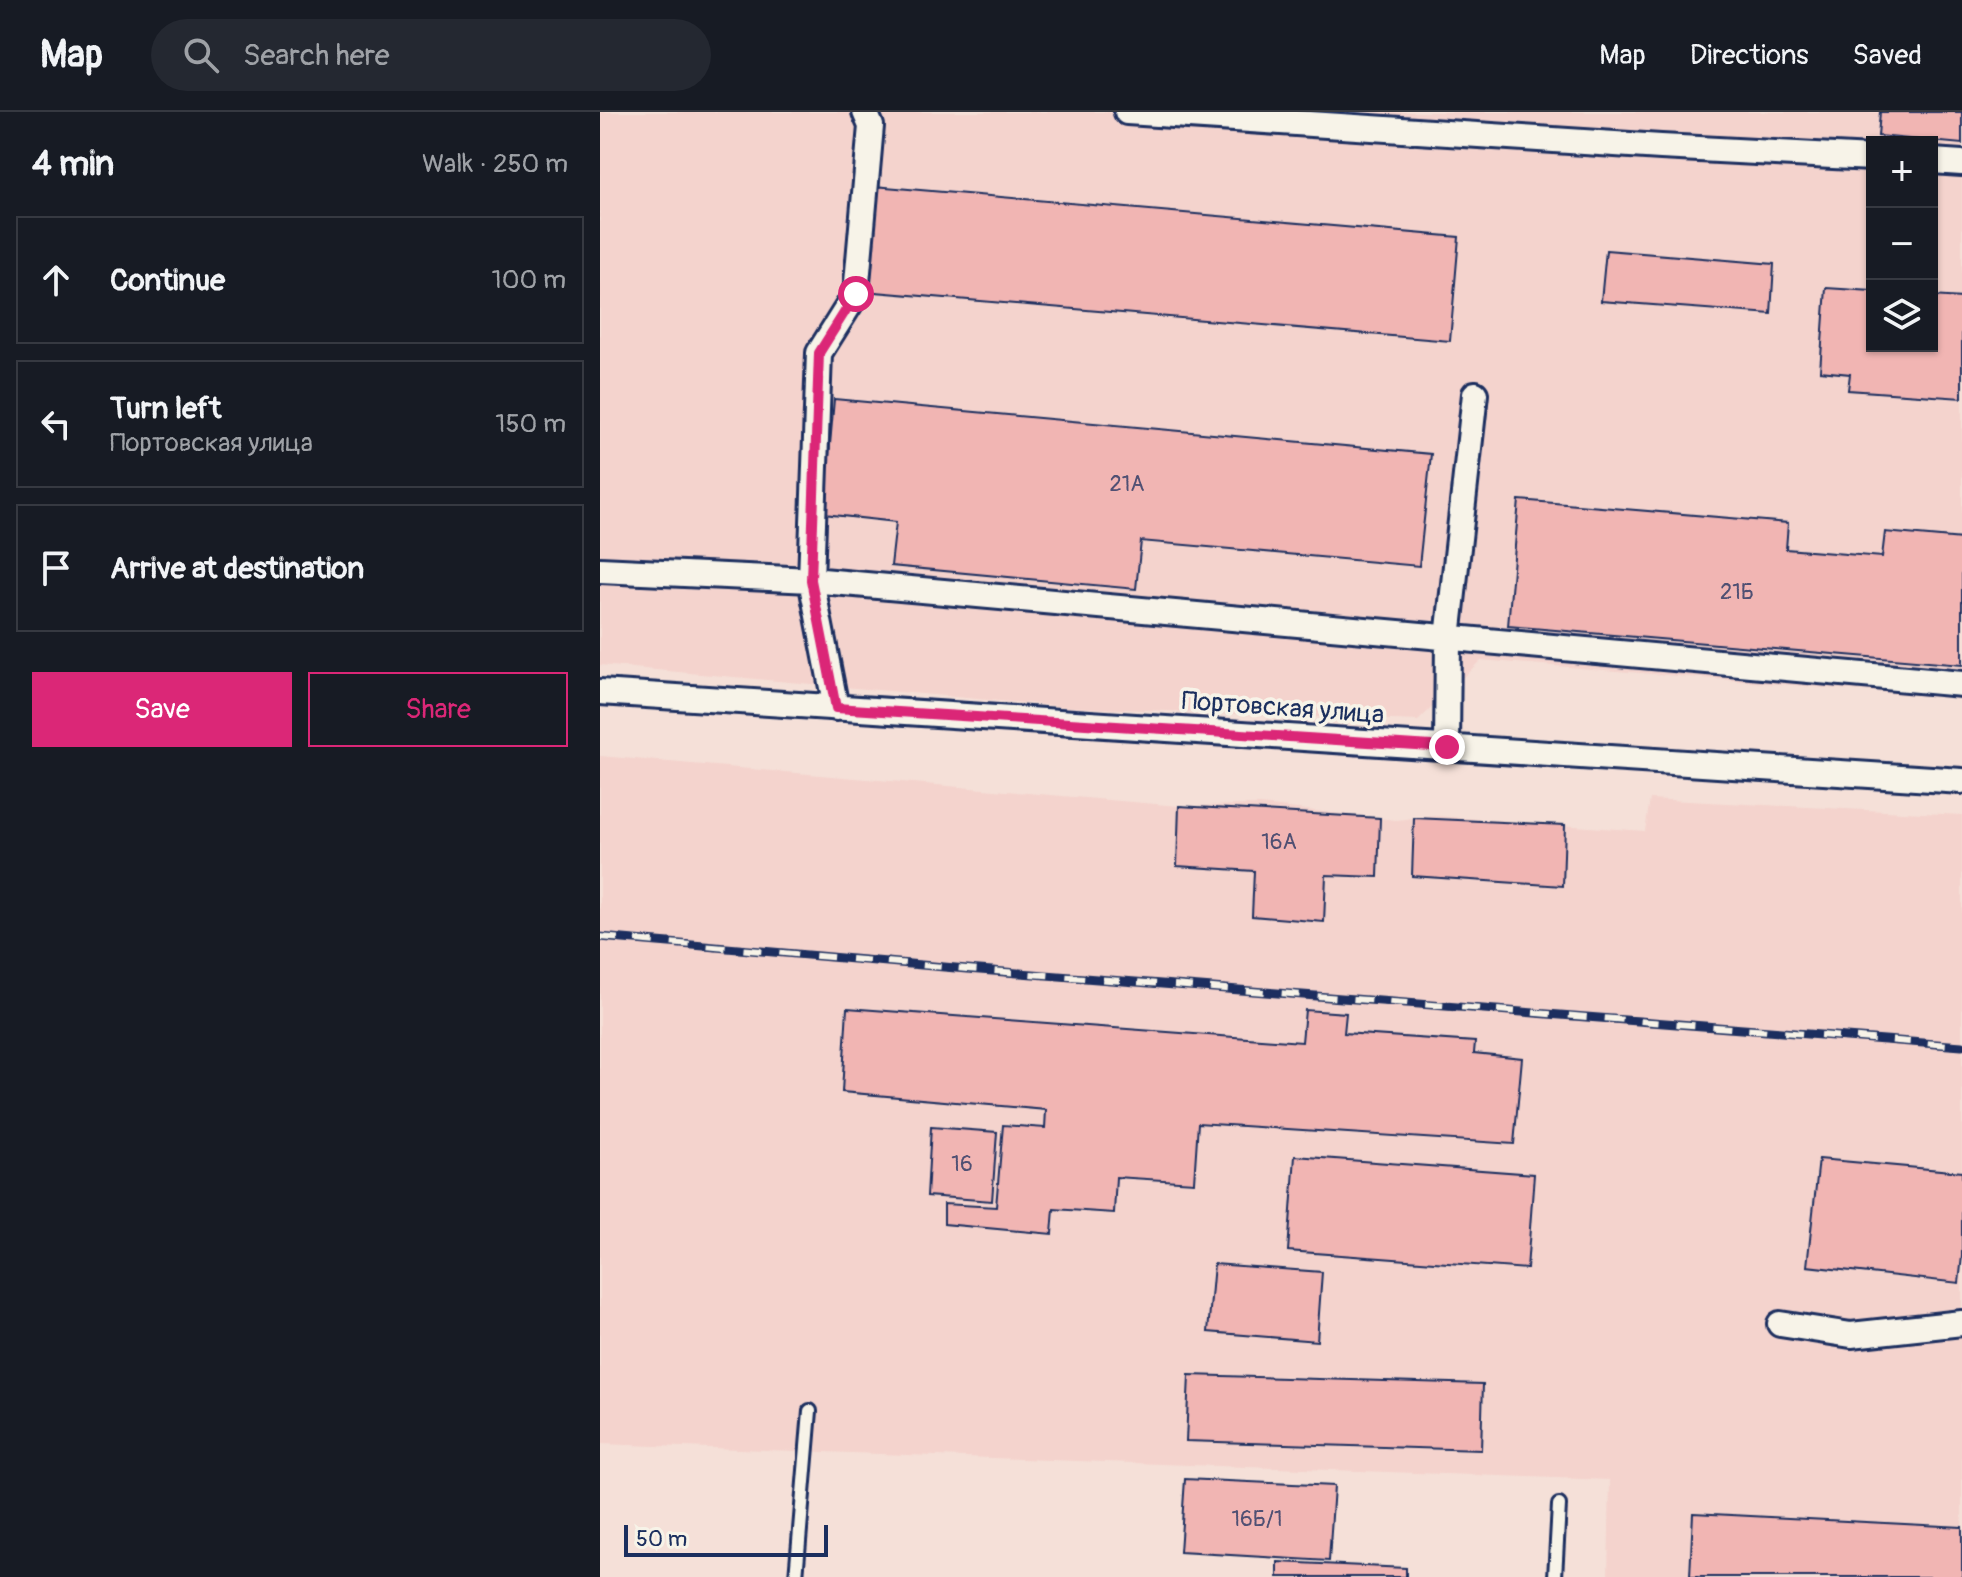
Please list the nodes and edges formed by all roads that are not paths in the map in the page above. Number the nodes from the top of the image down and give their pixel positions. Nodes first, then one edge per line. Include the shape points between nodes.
1 (865, 112) edge
2 (1127, 112) edge
3 (1866, 158) edge
4 (1938, 161) edge
5 (1962, 163) edge
6 (1475, 394) dead end
7 (600, 570) edge
8 (811, 580) junction
9 (1448, 638) junction
10 (1962, 684) edge
11 (600, 692) edge
12 (836, 708) junction
13 (1447, 747) junction
14 (1962, 781) edge
15 (1962, 1323) edge
16 (1780, 1324) dead end
17 (810, 1411) dead end
18 (1559, 1505) dead end
19 (796, 1577) edge
20 (1555, 1577) edge

1 - 8 street via 871,126 856,294 819,353
2 - 3 street
4 - 5 street
6 - 9 street
7 - 8 street
8 - 9 street
8 - 12 street
9 - 10 street
9 - 13 street
11 - 12 street, Портовская улица
12 - 13 street, Портовская улица
13 - 14 street, Портовская улица
15 - 16 street via 1851,1335
17 - 19 lane
18 - 20 lane

